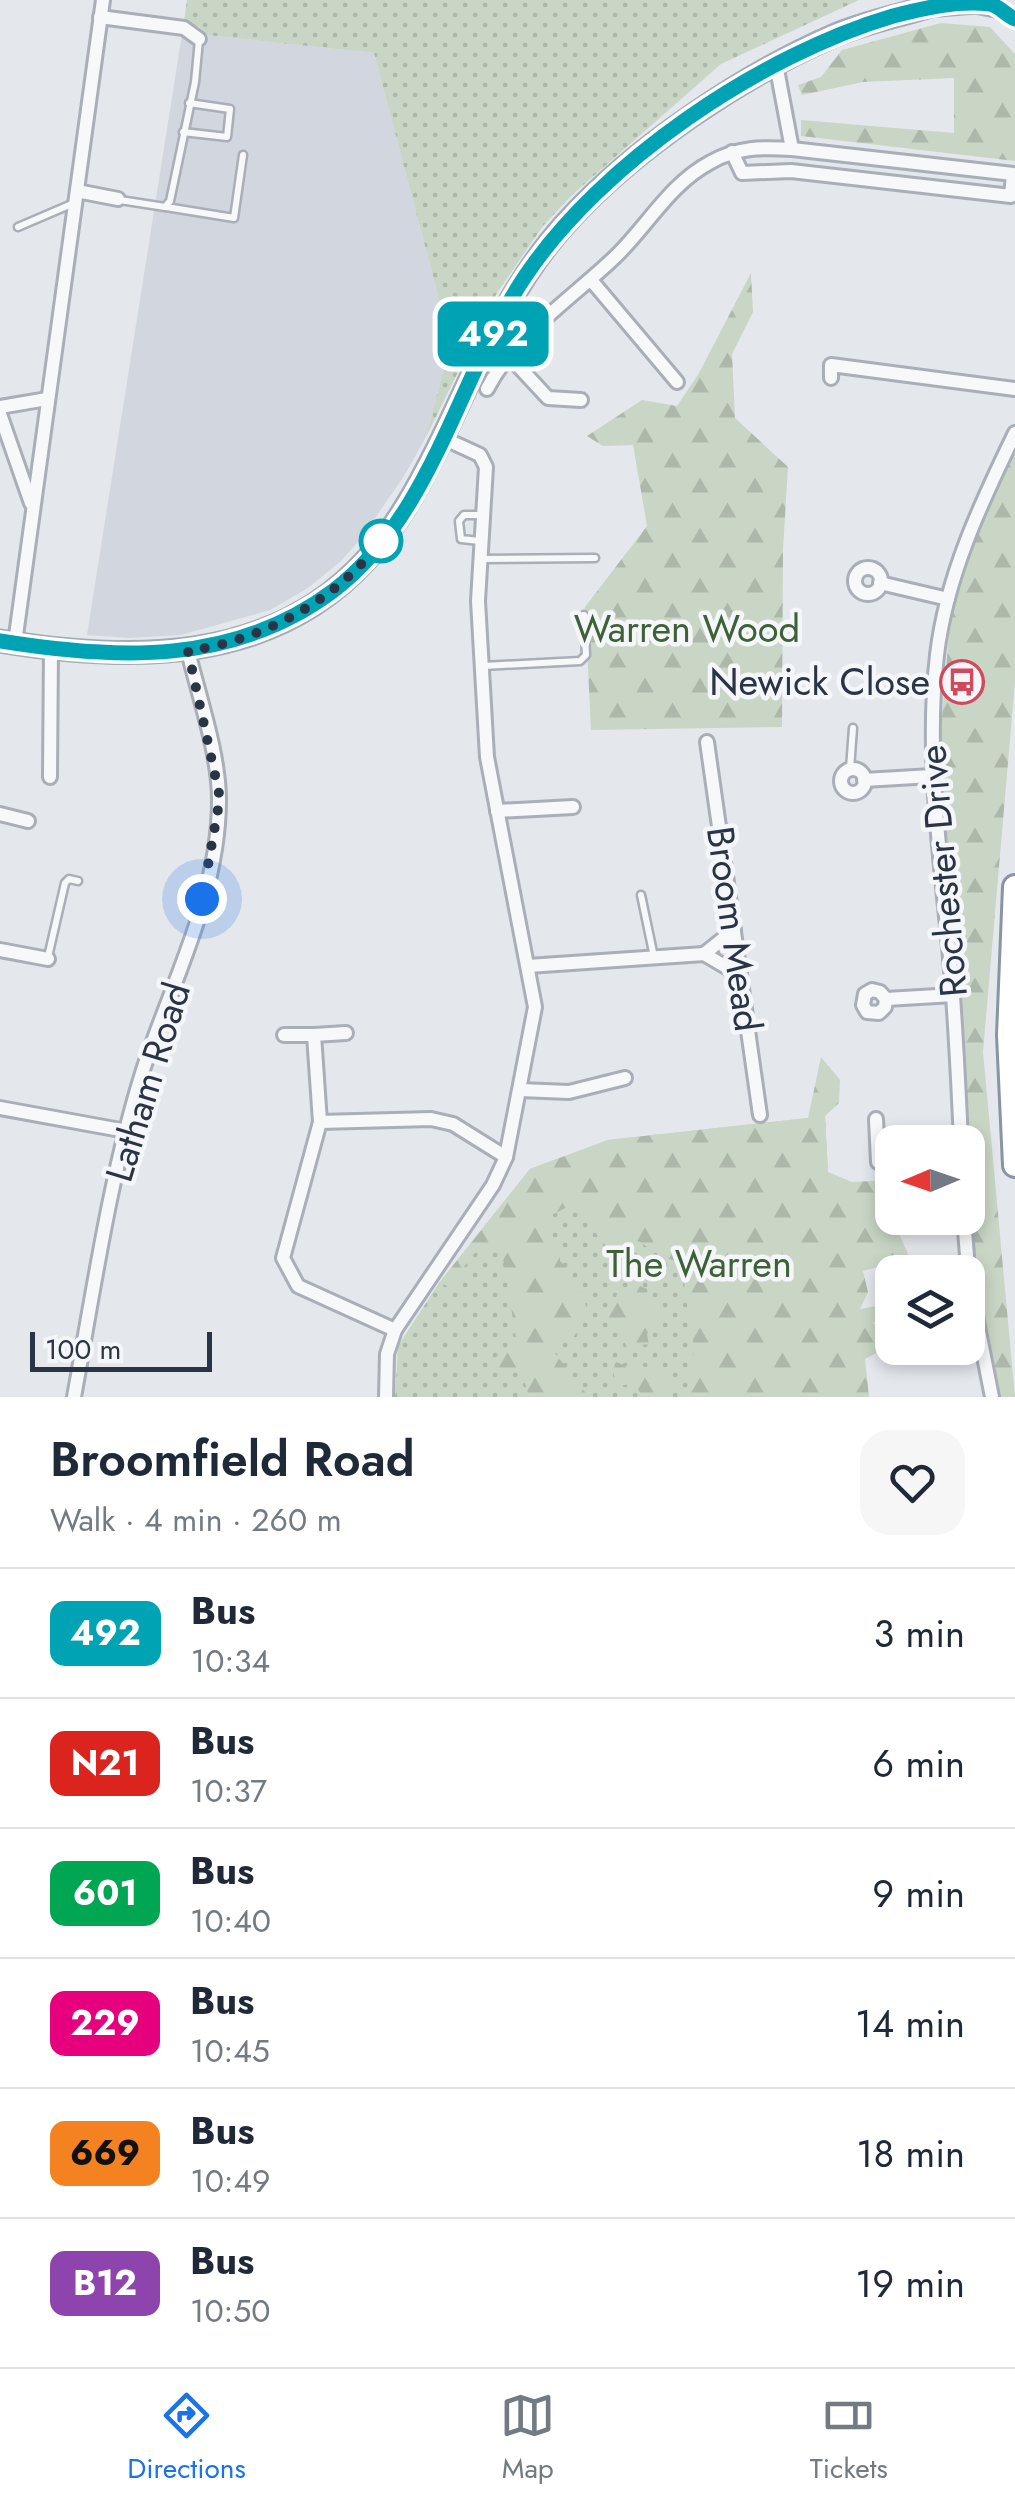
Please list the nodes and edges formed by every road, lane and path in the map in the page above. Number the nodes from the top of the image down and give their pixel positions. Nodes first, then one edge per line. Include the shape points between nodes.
1 (102, 0) edge
2 (942, 2) edge
3 (995, 3) edge
4 (100, 17) junction
5 (1015, 19) edge
6 (198, 39) joint
7 (776, 64) junction
8 (189, 103) junction
9 (183, 132) junction
10 (792, 149) junction
11 (732, 152) junction
12 (243, 155) dead end
13 (1014, 175) edge
14 (1013, 196) edge
15 (76, 197) junction
16 (118, 199) joint
17 (164, 207) junction
18 (18, 227) dead end
19 (590, 280) junction
20 (509, 356) junction
21 (832, 378) dead end
22 (677, 382) dead end
23 (1015, 388) edge
24 (487, 390) dead end
25 (47, 399) junction
26 (581, 400) dead end
27 (0, 411) edge
28 (1015, 433) edge
29 (443, 438) junction
30 (32, 505) junction
31 (484, 515) junction
32 (482, 541) junction
33 (595, 558) dead end
34 (481, 559) junction
35 (880, 583) dead end
36 (948, 599) junction
37 (584, 615) dead end
38 (8, 642) edge
39 (52, 648) junction
40 (188, 651) junction
41 (482, 666) junction
42 (853, 728) dead end
43 (707, 742) dead end
44 (850, 769) junction
45 (932, 776) junction
46 (50, 777) dead end
47 (864, 780) junction
48 (573, 807) dead end
49 (497, 811) junction
50 (0, 814) edge
51 (28, 822) dead end
52 (78, 881) dead end
53 (1015, 886) edge
54 (641, 895) dead end
55 (734, 930) junction
56 (0, 950) edge
57 (704, 954) junction
58 (654, 958) junction
59 (48, 959) joint
60 (528, 966) junction
61 (740, 975) junction
62 (954, 996) junction
63 (886, 999) dead end
64 (346, 1034) dead end
65 (314, 1035) junction
66 (284, 1036) dead end
67 (625, 1078) dead end
68 (520, 1090) junction
69 (0, 1108) edge
70 (760, 1115) dead end
71 (876, 1118) dead end
72 (320, 1122) junction
73 (877, 1125) edge
74 (960, 1125) edge
75 (126, 1131) junction
76 (506, 1157) junction
77 (1015, 1165) edge
78 (965, 1235) edge
79 (395, 1330) junction
80 (74, 1397) edge
81 (386, 1397) edge
82 (992, 1397) edge

1 - 4 street
2 - 3 main road
2 - 7 main road via 852,28
3 - 5 main road
4 - 6 street via 184,28
4 - 15 street
6 - 8 lane
7 - 10 street
7 - 29 main road via 670,133 570,219 522,280
8 - 9 lane
8 - 9 lane via 230,109 227,138
9 - 17 lane
10 - 11 street
10 - 13 street
11 - 14 street via 742,173 791,171
11 - 19 street via 689,176
12 - 17 lane via 234,218
13 - 14 street
15 - 16 street
15 - 18 lane
15 - 25 street
16 - 17 lane
19 - 20 street
19 - 22 street
20 - 24 street
20 - 26 street via 548,398
21 - 23 street via 831,365
25 - 27 street
25 - 30 street
27 - 30 street
28 - 36 street, Rochester Drive
29 - 31 street via 480,455 486,466
29 - 40 main road via 402,513 332,592 272,627
30 - 38 street
31 - 32 street
31 - 32 lane via 459,521 461,538
32 - 34 street
33 - 34 lane
34 - 41 street
35 - 36 street
36 - 45 street, Rochester Drive via 937,653
37 - 41 lane via 586,655 580,661
38 - 39 main road
39 - 40 main road
39 - 46 street
40 - 75 street, Latham Road via 217,777 218,820 196,928
41 - 49 street
42 - 44 lane
43 - 55 street, Broom Mead
44 - 47 street
44 - 47 street via 841,780 846,790 860,790
45 - 47 street
45 - 62 street, Rochester Drive
48 - 49 street
49 - 60 street
50 - 51 street
52 - 59 lane via 65,883
53 - 77 highway via 1009,1036
54 - 58 lane
55 - 57 street
55 - 61 street, Broom Mead
56 - 59 street
57 - 58 street
57 - 61 street
58 - 60 street
60 - 68 street via 536,1007
61 - 70 street, Broom Mead
62 - 63 street
62 - 74 street, Rochester Drive
64 - 65 street
65 - 66 street
65 - 72 street
67 - 68 street via 569,1092
68 - 76 street
69 - 75 street
71 - 73 street
72 - 76 street via 431,1119 453,1124
72 - 79 street via 283,1258 298,1286
75 - 80 street, Latham Road
76 - 79 street
78 - 82 street
79 - 81 street

